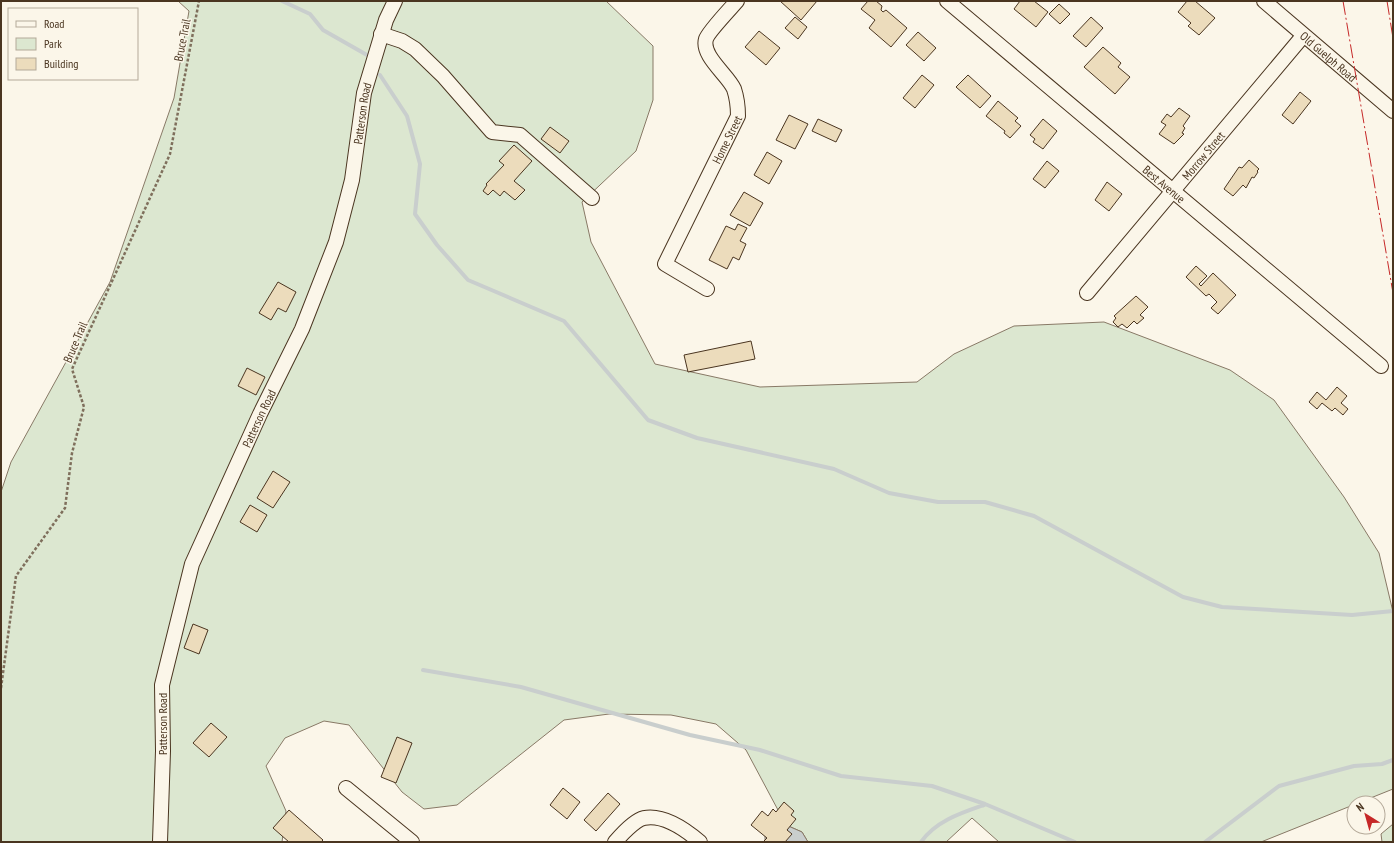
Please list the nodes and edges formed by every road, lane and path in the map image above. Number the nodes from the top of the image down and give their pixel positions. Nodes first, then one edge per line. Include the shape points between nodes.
1 (199, 1) edge
2 (395, 1) edge
3 (737, 1) edge
4 (947, 1) edge
5 (1264, 1) edge
6 (381, 34) junction
7 (1303, 36) junction
8 (1393, 112) edge
9 (1175, 191) junction
10 (592, 198) dead end
11 (707, 289) dead end
12 (1088, 294) dead end
13 (1381, 366) dead end
14 (1, 688) edge
15 (346, 788) dead end
16 (160, 842) edge
17 (412, 842) edge
18 (615, 842) edge
19 (700, 842) edge

1 - 14 path, Bruce Trail via 170,154 72,369 84,407 72,453 65,508 16,576
2 - 6 street, Patterson Road
3 - 11 street, Home Street via 706,38 705,46 733,88 738,103 738,116 665,264
4 - 9 street, Best Avenue
5 - 7 street, Old Guelph Road
6 - 10 street via 402,41 415,49 443,76 492,132 520,135
6 - 16 street, Patterson Road via 364,93 352,180 336,242 302,329 260,414 192,564 162,685
7 - 8 street, Old Guelph Road
7 - 9 street, Morrow Street
9 - 12 street, Morrow Street
9 - 13 street, Best Avenue
15 - 17 street
18 - 19 street via 624,831 643,818 665,820 685,829

